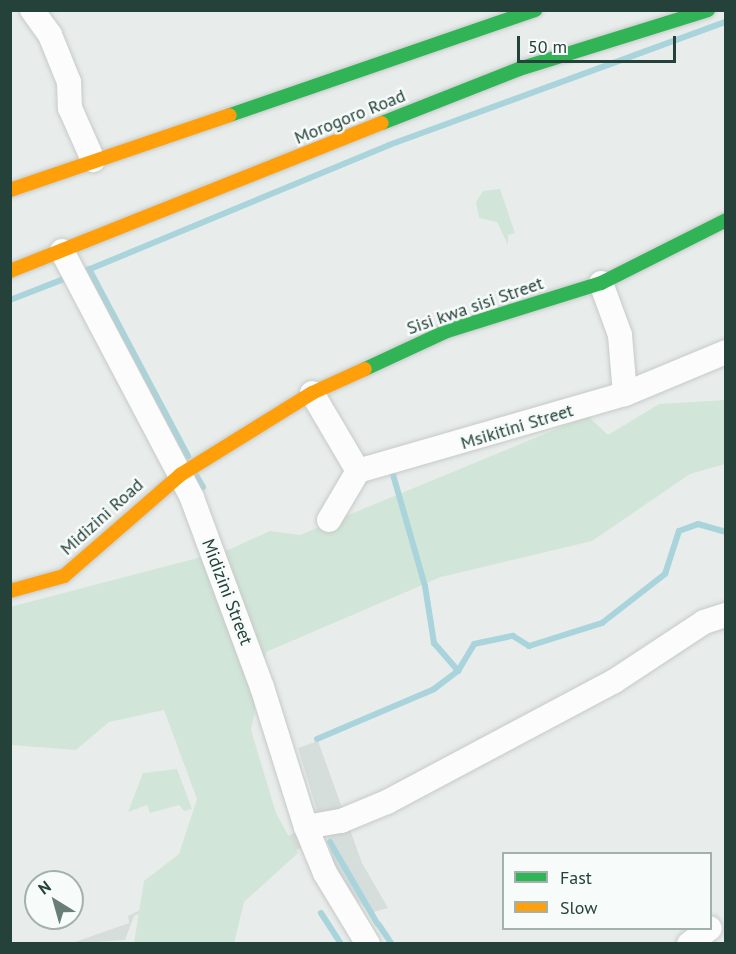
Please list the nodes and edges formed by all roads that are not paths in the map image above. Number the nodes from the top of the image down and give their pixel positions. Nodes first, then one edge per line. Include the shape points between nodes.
1 (32, 10) edge
2 (535, 10) edge
3 (708, 10) edge
4 (504, 16) edge
5 (93, 159) junction
6 (10, 190) edge
7 (726, 220) edge
8 (62, 251) junction
9 (10, 271) edge
10 (601, 283) junction
11 (726, 352) edge
12 (312, 393) junction
13 (626, 394) junction
14 (357, 471) junction
15 (180, 475) junction
16 (329, 520) dead end
17 (10, 591) edge
18 (726, 615) edge
19 (306, 827) junction
20 (726, 914) edge
21 (712, 926) edge
22 (707, 930) edge
23 (368, 944) edge
24 (689, 944) edge

1 - 5 street via 50,35 69,82 70,108
2 - 4 main road
3 - 8 main road, Morogoro Road via 519,69
4 - 5 main road
5 - 6 main road
7 - 10 main road, Sisi kwa sisi Street
8 - 9 main road, Morogoro Road
8 - 15 street, Midizini Street
10 - 12 main road, Sisi kwa sisi Street via 447,331
10 - 13 street via 620,334
11 - 13 street, Msikitini Street
12 - 14 street
12 - 15 main road, Sisi kwa sisi Street
13 - 14 street, Msikitini Street via 429,454
14 - 16 street
15 - 17 main road, Midizini Road via 64,576
15 - 19 street, Midizini Street via 262,687
18 - 19 street via 704,622 613,682 387,802 341,821
19 - 23 street, Midizini Street via 325,873
20 - 21 street
22 - 24 street

